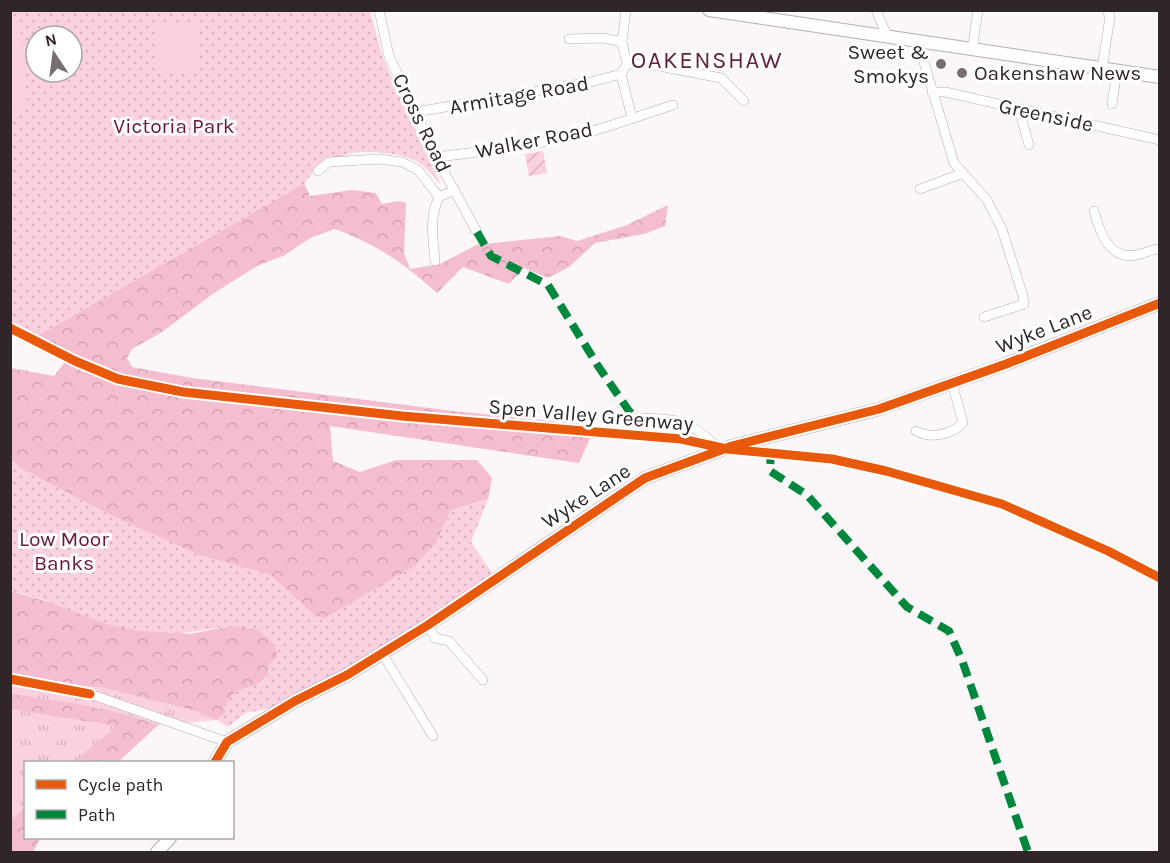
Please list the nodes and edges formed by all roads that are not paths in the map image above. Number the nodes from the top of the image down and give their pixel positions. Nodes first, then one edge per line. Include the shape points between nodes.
1 (379, 10) edge
2 (626, 10) edge
3 (709, 10) edge
4 (876, 10) edge
5 (978, 10) edge
6 (1107, 10) edge
7 (888, 38) junction
8 (569, 39) dead end
9 (622, 42) junction
10 (918, 42) junction
11 (972, 50) junction
12 (627, 64) junction
13 (1102, 69) junction
14 (1117, 71) junction
15 (621, 74) junction
16 (1160, 77) edge
17 (932, 92) junction
18 (744, 101) dead end
19 (1112, 104) dead end
20 (673, 105) dead end
21 (1019, 109) junction
22 (416, 112) junction
23 (632, 118) junction
24 (1160, 140) edge
25 (1029, 145) dead end
26 (436, 157) junction
27 (318, 171) dead end
28 (961, 174) junction
29 (920, 189) dead end
30 (455, 190) junction
31 (440, 197) junction
32 (1094, 212) dead end
33 (477, 232) dead end
34 (1160, 249) edge
35 (435, 261) dead end
36 (1160, 303) edge
37 (984, 317) dead end
38 (952, 383) junction
39 (637, 418) dead end
40 (916, 431) dead end
41 (720, 450) junction
42 (428, 625) junction
43 (382, 653) junction
44 (483, 680) dead end
45 (90, 694) dead end
46 (433, 736) dead end
47 (227, 742) junction
48 (216, 761) edge
49 (169, 839) edge
50 (156, 852) edge

1 - 22 street, Cross Road via 389,56
2 - 9 street
3 - 7 street
4 - 7 street
5 - 11 street
6 - 13 street via 1110,16
7 - 10 street
8 - 9 street
9 - 12 street
10 - 11 street
10 - 17 street
11 - 13 street
12 - 15 street
12 - 18 street via 649,64 721,78
13 - 14 street
14 - 16 street
14 - 19 street
15 - 22 street, Armitage Road
15 - 23 street
17 - 21 street, Greenside
17 - 28 street
20 - 23 street, Walker Road
21 - 24 street, Greenside
21 - 25 street
22 - 26 street, Cross Road
23 - 26 street, Walker Road via 512,148
26 - 30 street, Cross Road
27 - 31 street via 329,162 402,162 418,170
28 - 29 street
28 - 37 street via 987,200 1002,229 1024,304
30 - 31 street
30 - 33 street, Cross Road
31 - 35 street via 432,228
32 - 34 street via 1107,246 1120,255 1135,256
36 - 38 street, Wyke Lane
38 - 40 street via 963,423 947,433 929,437
38 - 41 street, Wyke Lane via 879,409
39 - 41 street via 680,420 696,427
41 - 42 street, Wyke Lane via 626,489
42 - 43 street, Wyke Lane
42 - 44 street via 435,638 449,641
43 - 46 street
43 - 47 street, Wyke Lane
45 - 47 street
47 - 48 street, Wyke Lane
49 - 50 street

